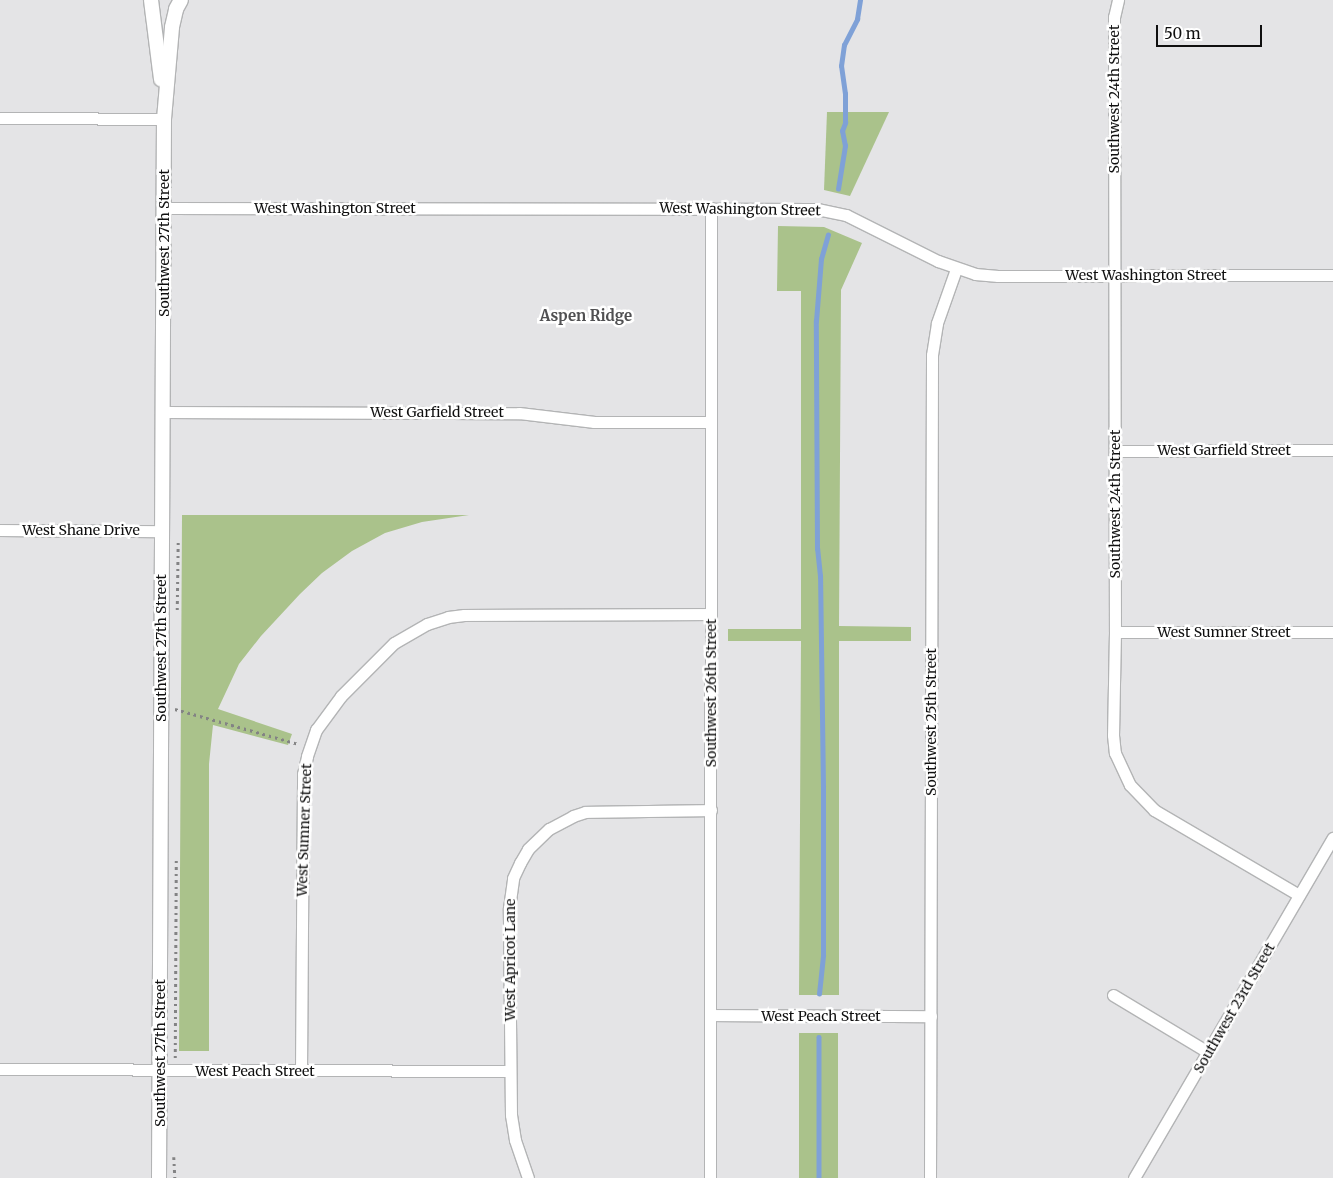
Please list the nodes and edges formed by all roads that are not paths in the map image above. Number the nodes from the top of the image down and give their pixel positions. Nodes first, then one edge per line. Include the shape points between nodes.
1 (151, 0) edge
2 (182, 0) edge
3 (1109, 0) edge
4 (1118, 0) edge
5 (1114, 17) junction
6 (0, 118) edge
7 (164, 119) junction
8 (164, 208) junction
9 (711, 208) junction
10 (956, 269) junction
11 (1333, 275) edge
12 (1114, 276) junction
13 (163, 412) junction
14 (711, 422) junction
15 (1333, 450) edge
16 (1115, 451) junction
17 (0, 530) edge
18 (162, 531) junction
19 (711, 614) junction
20 (1115, 632) junction
21 (1333, 632) edge
22 (711, 810) junction
23 (1333, 838) edge
24 (1299, 896) junction
25 (1113, 995) dead end
26 (710, 1016) junction
27 (931, 1016) junction
28 (1208, 1052) junction
29 (0, 1069) edge
30 (510, 1070) junction
31 (160, 1071) junction
32 (302, 1072) junction
33 (159, 1178) edge
34 (528, 1178) edge
35 (710, 1178) edge
36 (930, 1178) edge
37 (1134, 1178) edge

1 - 7 street, Southwest 27th Street
2 - 7 street, Southwest 27th Street via 176,8 172,27
3 - 5 street, Southwest 24th Street
4 - 5 street, Southwest 24th Street
5 - 12 street, Southwest 24th Street
6 - 7 street
7 - 8 street, Southwest 27th Street
8 - 9 street, West Washington Street
8 - 13 street, Southwest 27th Street
9 - 10 street, West Washington Street via 816,209 839,213
9 - 14 street, Southwest 26th Street
10 - 12 street, West Washington Street via 998,276
10 - 27 street, Southwest 25th Street via 937,323 932,355
11 - 12 street, West Washington Street
12 - 16 street, Southwest 24th Street
13 - 14 street, West Garfield Street via 519,412 594,422
13 - 18 street, Southwest 27th Street
14 - 19 street, Southwest 26th Street
15 - 16 street, West Garfield Street
16 - 20 street, Southwest 24th Street
17 - 18 street, West Shane Drive
18 - 31 street, Southwest 27th Street
19 - 22 street, Southwest 26th Street
19 - 32 street, West Sumner Street via 464,614 427,624 394,643 341,696 324,717 310,747 303,787
20 - 21 street, West Sumner Street
20 - 24 street, Southwest 24th Street via 1113,735 1121,770 1130,785 1154,810
22 - 26 street, Southwest 26th Street
22 - 30 street, West Apricot Lane via 585,812 554,826 528,849 513,878 509,901
23 - 24 street, Southwest 23rd Street
24 - 28 street, Southwest 23rd Street
25 - 28 street
26 - 27 street, West Peach Street
26 - 35 street, Southwest 26th Street
27 - 36 street, Southwest 25th Street
28 - 37 street, Southwest 23rd Street
29 - 31 street, West Peach Street
30 - 32 street, West Peach Street
30 - 34 street, West Apricot Lane via 515,1140
31 - 32 street, West Peach Street
31 - 33 street, Southwest 27th Street

